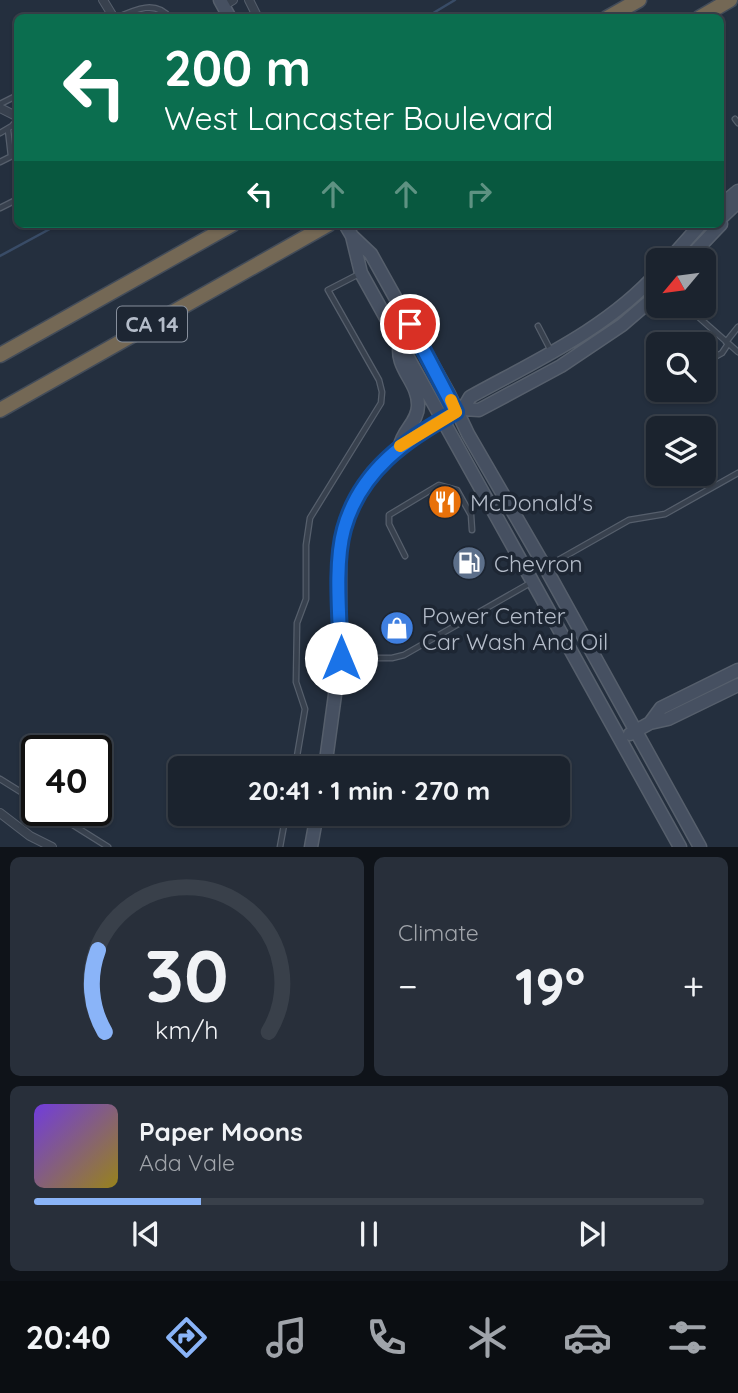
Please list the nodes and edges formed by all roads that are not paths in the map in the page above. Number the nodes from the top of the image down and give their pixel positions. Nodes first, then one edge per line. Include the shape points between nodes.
1 (639, 0) edge
2 (730, 0) edge
3 (123, 14) edge
4 (167, 14) edge
5 (614, 14) edge
6 (706, 14) edge
7 (14, 123) edge
8 (8, 130) junction
9 (0, 133) edge
10 (14, 155) edge
11 (11, 156) junction
12 (0, 162) edge
13 (738, 191) edge
14 (738, 202) edge
15 (724, 203) edge
16 (738, 208) edge
17 (724, 217) edge
18 (724, 219) edge
19 (226, 228) edge
20 (322, 228) edge
21 (347, 228) edge
22 (697, 228) edge
23 (715, 228) edge
24 (352, 236) junction
25 (680, 248) edge
26 (697, 248) edge
27 (361, 273) junction
28 (646, 285) edge
29 (646, 304) edge
30 (699, 318) edge
31 (538, 326) dead end
32 (738, 327) edge
33 (400, 342) junction
34 (727, 343) junction
35 (552, 352) junction
36 (738, 352) edge
37 (0, 355) edge
38 (716, 356) edge
39 (0, 410) edge
40 (460, 411) junction
41 (443, 419) junction
42 (400, 446) junction
43 (738, 473) edge
44 (472, 530) dead end
45 (405, 556) dead end
46 (545, 567) junction
47 (533, 581) junction
48 (341, 658) junction
49 (738, 670) edge
50 (738, 685) edge
51 (650, 723) junction
52 (635, 731) junction
53 (621, 740) junction
54 (297, 756) edge
55 (327, 756) edge
56 (0, 779) edge
57 (21, 792) edge
58 (0, 813) edge
59 (75, 826) edge
60 (284, 826) edge
61 (315, 826) edge
62 (52, 847) edge
63 (108, 847) edge
64 (280, 847) edge
65 (311, 847) edge
66 (680, 847) edge
67 (699, 847) edge

1 - 5 highway
2 - 6 highway
3 - 4 lane via 155,4
7 - 8 lane
8 - 9 lane
8 - 11 lane
10 - 11 lane
11 - 12 lane
13 - 15 street
14 - 17 street
16 - 18 street
19 - 37 highway, CA 14
20 - 39 highway, CA 14
21 - 24 street
22 - 25 street
23 - 26 street
24 - 27 street
24 - 40 street via 371,254
27 - 33 street
27 - 54 lane via 328,290 379,380 381,403 310,518 306,598 297,622 296,682 305,709
28 - 35 street via 608,318
29 - 40 street via 561,366 480,410
30 - 34 lane
31 - 35 lane
32 - 34 lane
33 - 41 street
33 - 42 street via 397,354 418,405
34 - 36 lane
34 - 38 lane
35 - 40 street via 470,397
40 - 41 street
40 - 46 street via 513,516
41 - 42 street
41 - 47 street
42 - 48 street via 372,473 344,530
43 - 46 lane via 665,514 629,520
44 - 45 lane via 471,515 457,489 439,485 389,515
46 - 52 street
47 - 48 lane via 404,655
47 - 53 street
48 - 55 street
49 - 51 street via 661,709
50 - 51 street
51 - 52 street
52 - 53 street
52 - 67 street
53 - 66 street
56 - 57 lane
58 - 62 street
59 - 63 lane
60 - 64 lane
61 - 65 street

